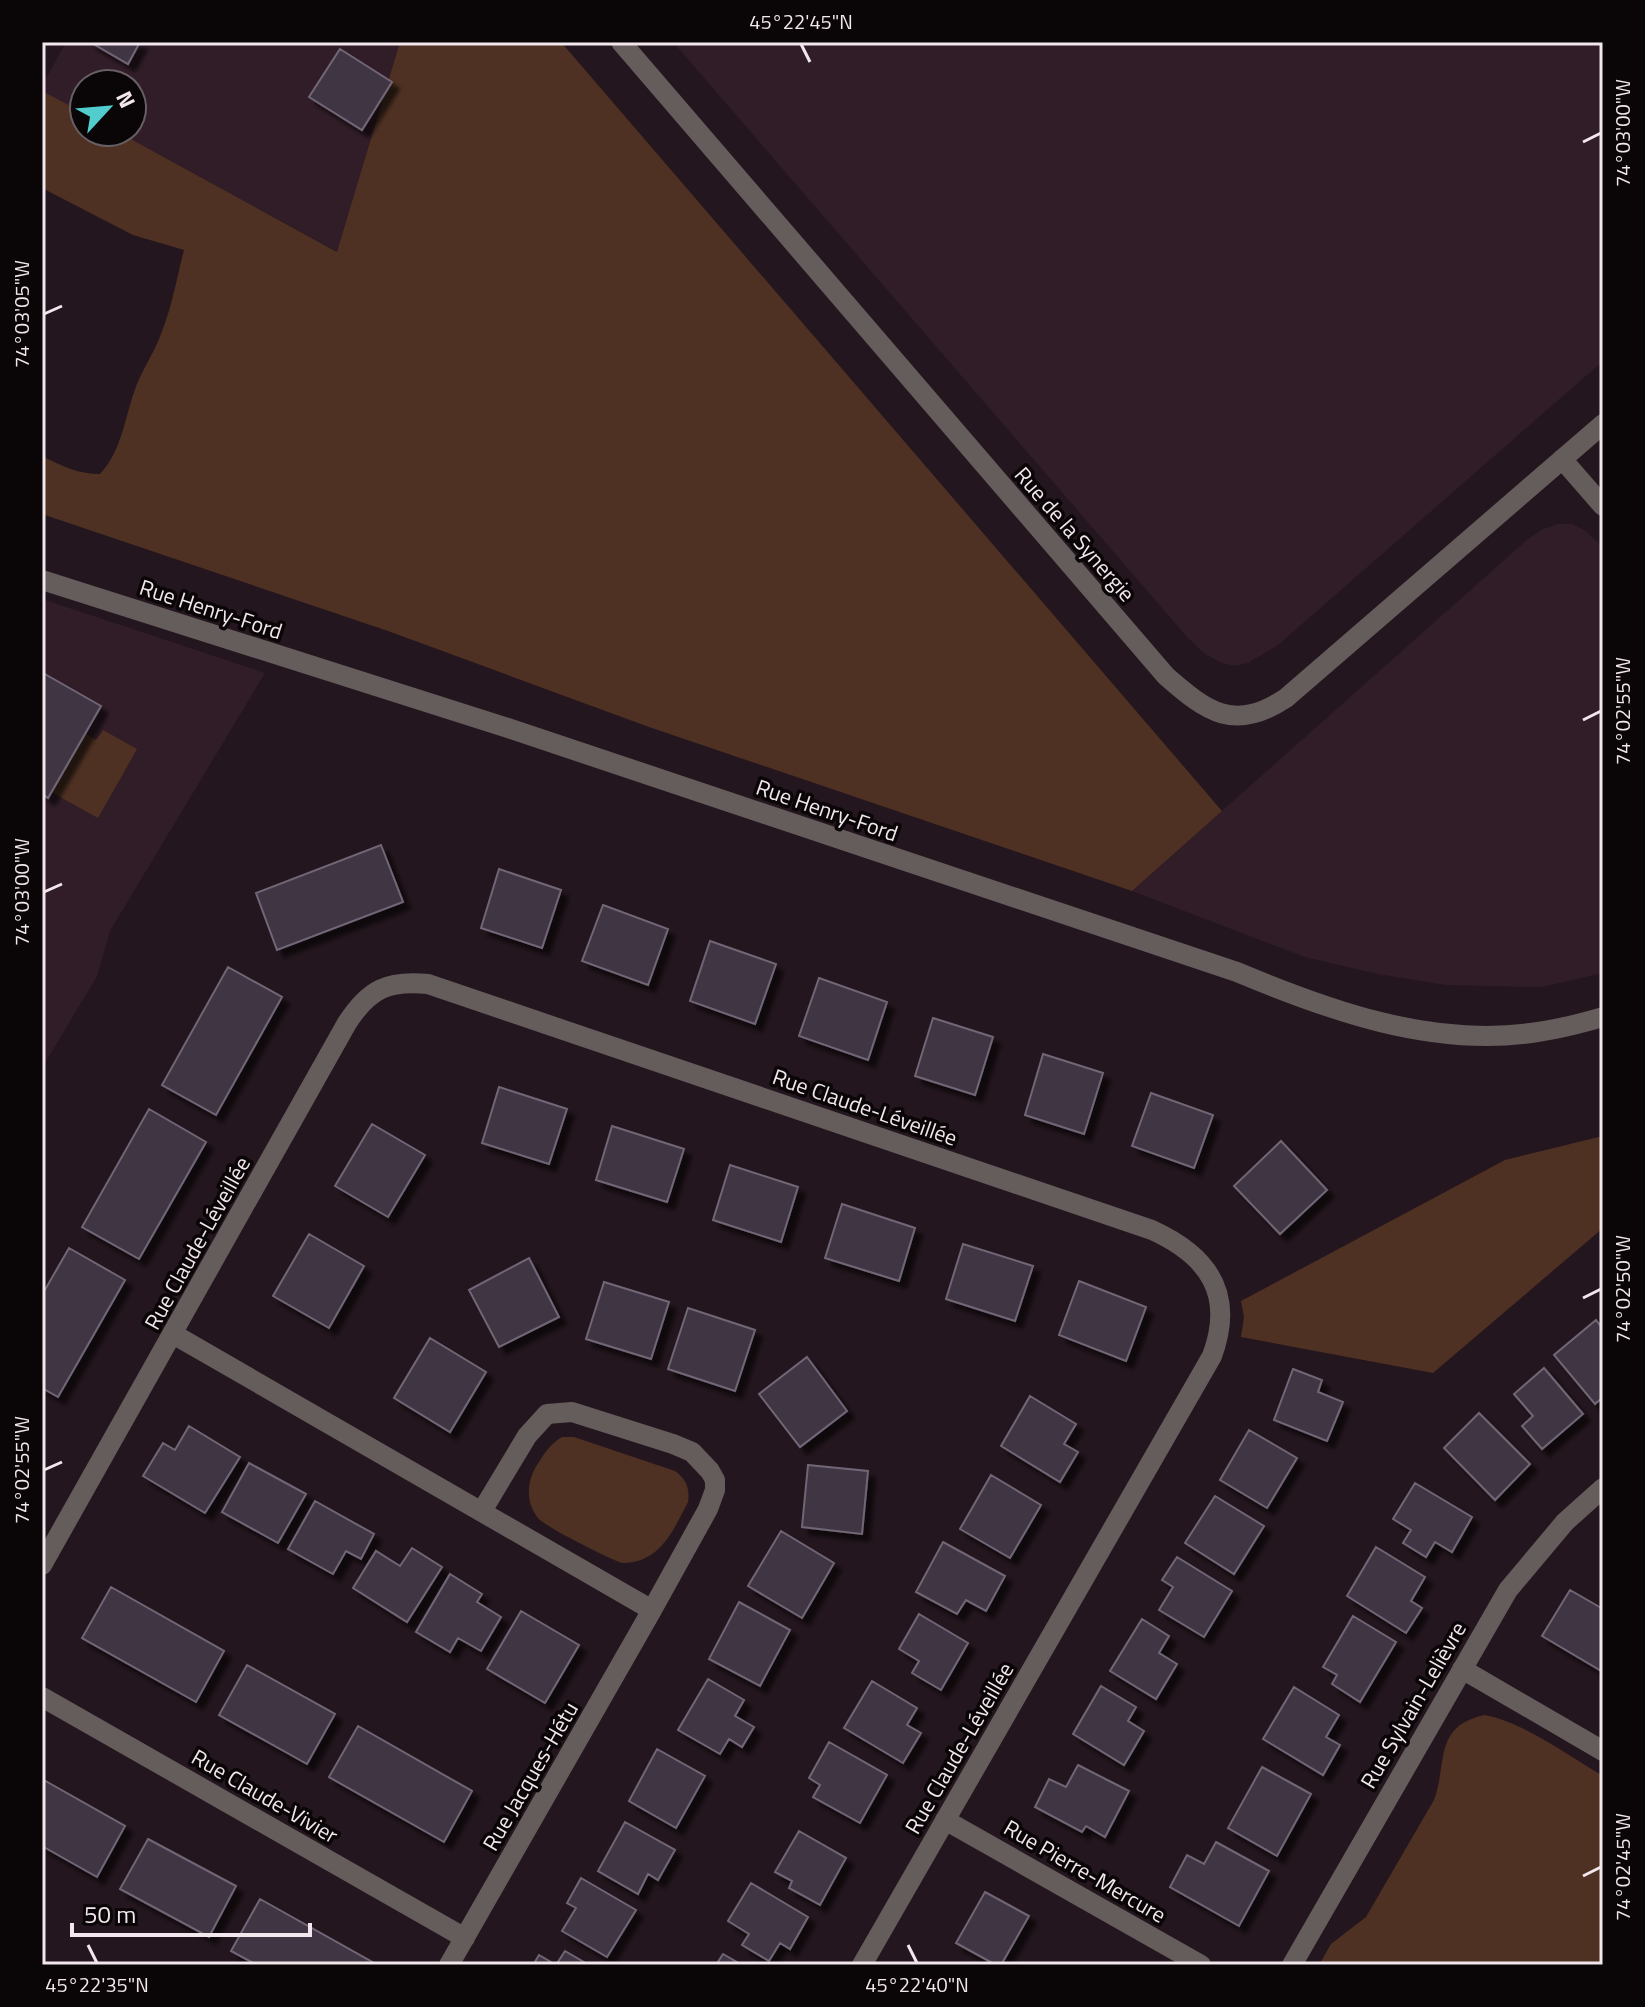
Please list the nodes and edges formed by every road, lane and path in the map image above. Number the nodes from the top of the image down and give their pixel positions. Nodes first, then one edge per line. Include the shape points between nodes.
1 (621, 42) edge
2 (1603, 424) edge
3 (1562, 459) junction
4 (1603, 506) edge
5 (42, 580) edge
6 (1603, 1017) edge
7 (173, 1334) junction
8 (1603, 1488) edge
9 (482, 1511) junction
10 (42, 1565) edge
11 (652, 1610) junction
12 (1462, 1669) junction
13 (42, 1697) edge
14 (1603, 1751) edge
15 (945, 1820) junction
16 (465, 1938) junction
17 (449, 1965) edge
18 (862, 1965) edge
19 (1201, 1965) edge
20 (1292, 1965) edge

1 - 3 street, Rue de la Synergie via 1166,676 1211,711 1250,716 1286,698
2 - 3 street, Rue de la Synergie
3 - 4 street
5 - 6 street, Rue Henry-Ford via 508,728 1394,1025 1506,1035
7 - 9 street
7 - 10 street, Rue Claude-Léveillée
7 - 15 street, Rue Claude-Léveillée via 358,1006 381,988 410,982 1171,1238 1204,1265 1219,1297 1220,1332 1212,1356
8 - 12 street, Rue Sylvain-Lelièvre via 1523,1571
9 - 11 street
9 - 11 street, Rue Jacques-Hétu via 527,1436 547,1414 572,1412 692,1452 710,1471 715,1490
11 - 16 street, Rue Jacques-Hétu
12 - 14 street
12 - 20 street, Rue Sylvain-Lelièvre
13 - 16 street, Rue Claude-Vivier
15 - 18 street, Rue Claude-Léveillée
15 - 19 street, Rue Pierre-Mercure
16 - 17 street, Rue Jacques-Hétu

